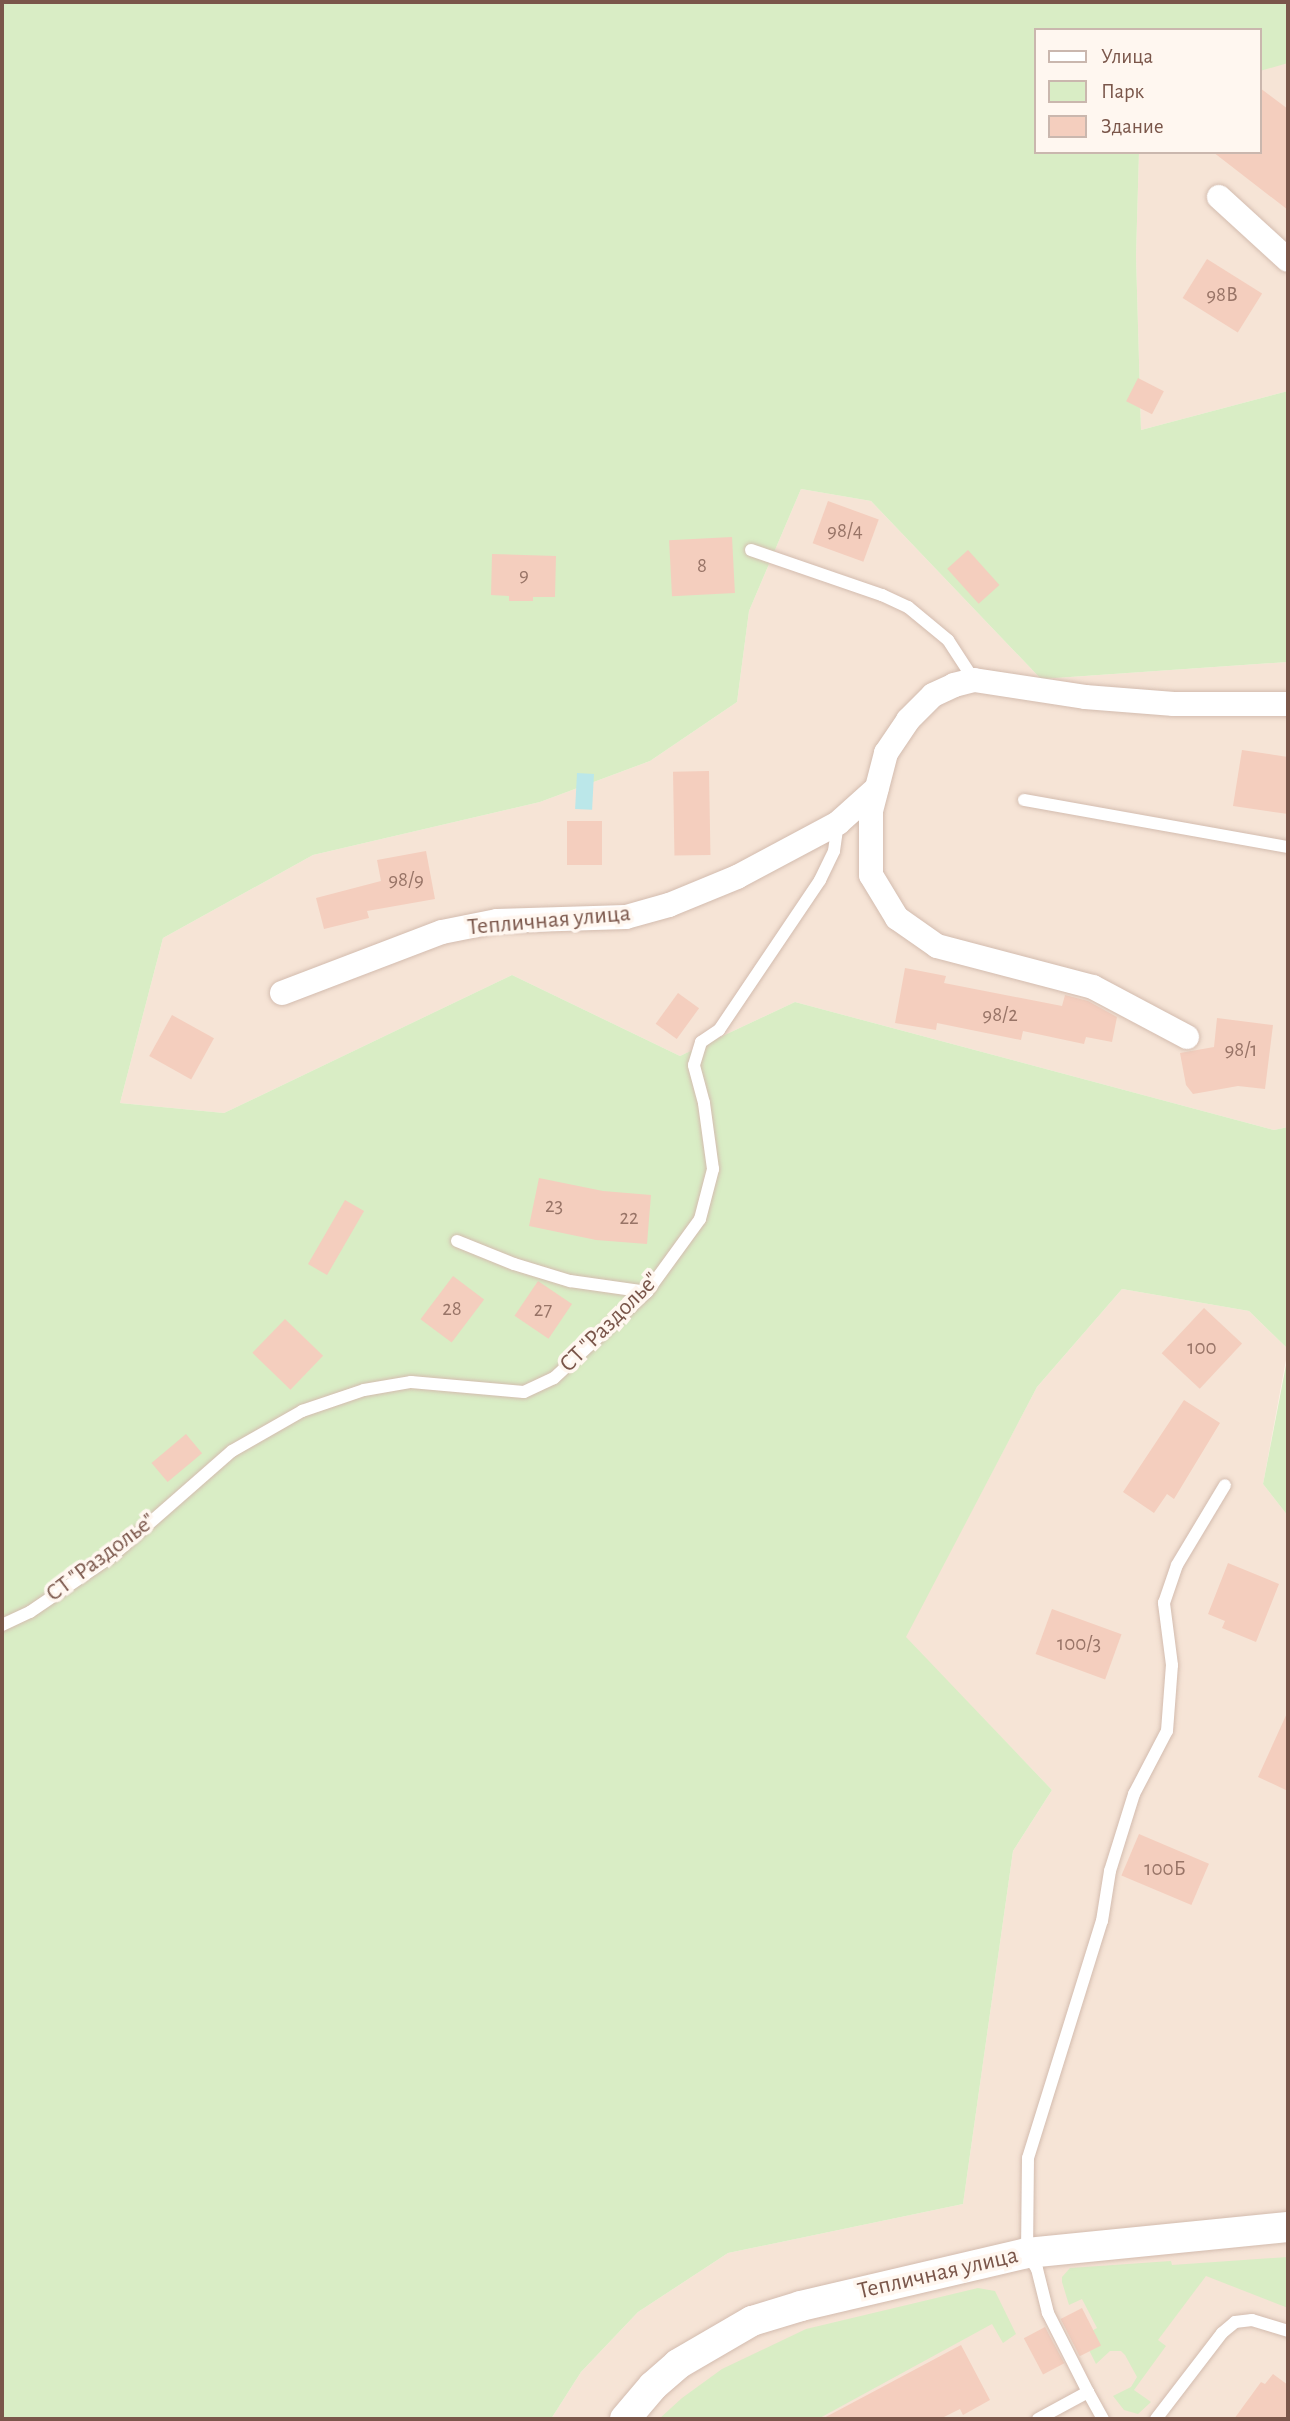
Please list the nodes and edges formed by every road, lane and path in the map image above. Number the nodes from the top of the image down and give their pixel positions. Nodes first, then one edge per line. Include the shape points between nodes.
1 (1219, 197) dead end
2 (1288, 260) edge
3 (751, 550) dead end
4 (974, 680) junction
5 (1288, 704) edge
6 (877, 788) junction
7 (1024, 800) dead end
8 (838, 823) junction
9 (1288, 846) edge
10 (282, 993) dead end
11 (1187, 1037) dead end
12 (457, 1241) dead end
13 (647, 1292) junction
14 (1225, 1485) dead end
15 (2, 1625) edge
16 (1288, 2227) edge
17 (1027, 2253) junction
18 (1288, 2331) edge
19 (1088, 2392) junction
20 (625, 2419) edge
21 (1038, 2419) edge
22 (1102, 2419) edge
23 (1156, 2419) edge

1 - 2 street
3 - 4 lane via 908,607 948,640
4 - 5 street via 1085,697 1174,704
4 - 6 street via 933,695 908,720 886,752
6 - 8 street, Тепличная улица
6 - 11 street via 871,811 872,875 897,918 937,946 1093,987
7 - 9 lane
8 - 10 street, Тепличная улица via 737,877 670,905 625,917 498,921 442,932
8 - 13 lane, СТ "Раздолье" via 834,851 820,880 719,1030 701,1042 694,1065 713,1169 700,1219
12 - 13 lane via 570,1281
13 - 15 lane, СТ "Раздолье" via 554,1378 524,1392 411,1382 365,1390 302,1411 232,1451 112,1556 30,1612
14 - 17 lane via 1177,1564 1164,1603 1172,1665 1167,1731 1135,1794 1110,1871 1102,1921 1028,2158
16 - 17 street, Тепличная улица
17 - 19 lane via 1037,2269 1048,2313
17 - 20 street, Тепличная улица via 752,2321 678,2364
18 - 23 lane via 1252,2320 1235,2322
19 - 21 lane
19 - 22 lane

